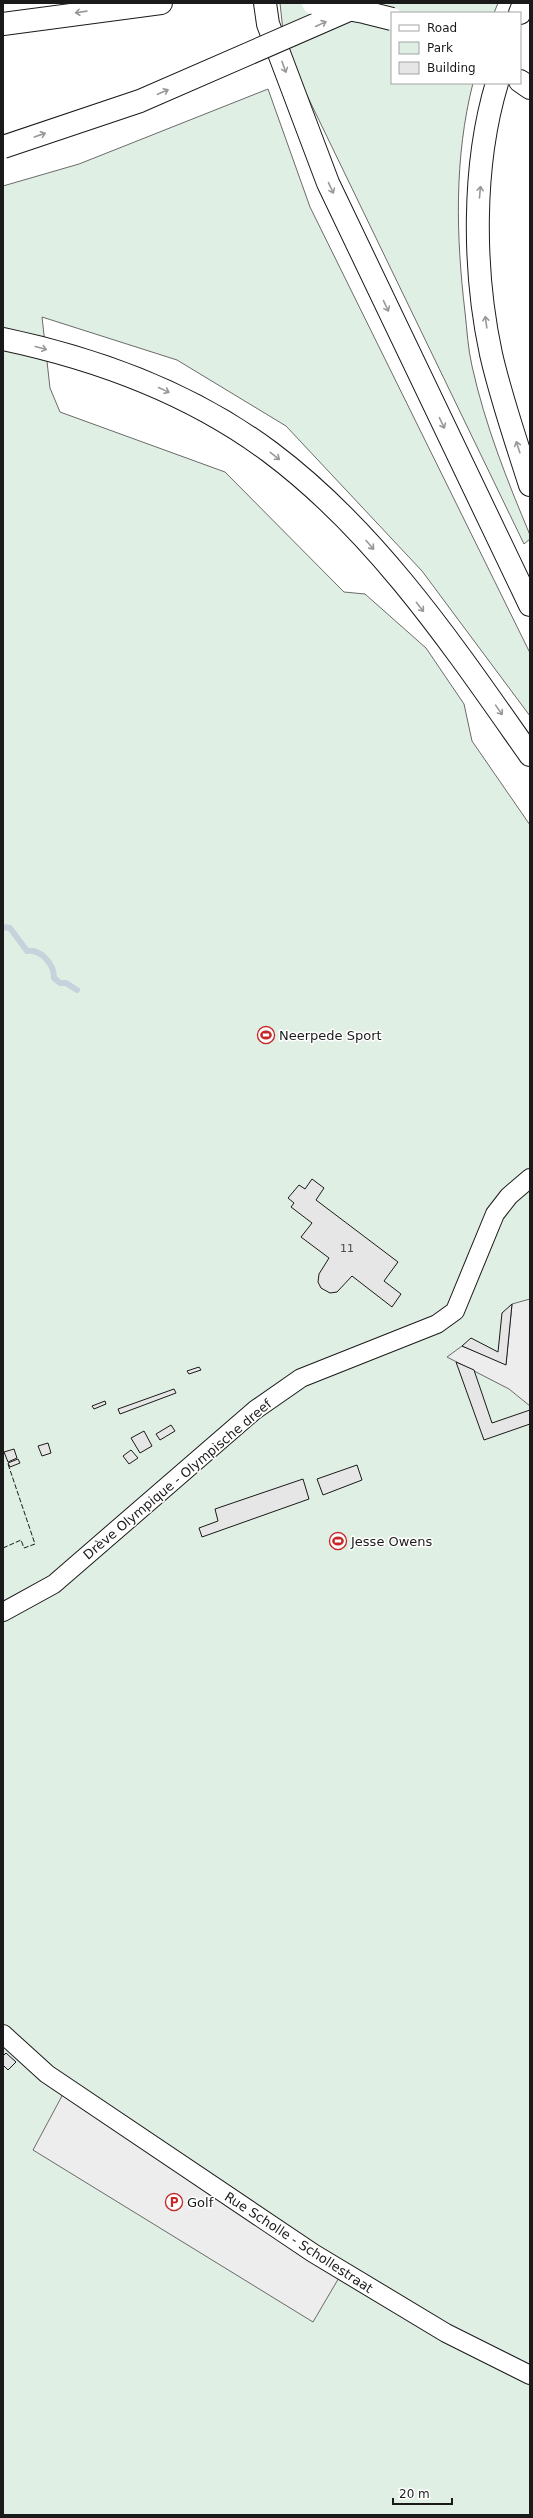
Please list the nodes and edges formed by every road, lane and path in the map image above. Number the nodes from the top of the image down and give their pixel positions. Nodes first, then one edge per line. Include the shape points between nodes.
1 (161, 3) edge
2 (265, 3) edge
3 (313, 3) edge
4 (365, 3) edge
5 (391, 19) edge
6 (3, 24) edge
7 (521, 82) edge
8 (497, 84) edge
9 (530, 88) edge
10 (3, 147) edge
11 (3, 339) edge
12 (530, 485) edge
13 (530, 605) edge
14 (530, 755) edge
15 (530, 1178) edge
16 (3, 1612) edge
17 (3, 2034) edge
18 (530, 2375) edge

1 -> 6 highway
2 -> 13 highway via 271,32 328,184
3 - 5 highway, bridge
10 -> 4 highway, bridge via 140,101
7 - 9 highway
12 -> 8 highway via 491,353 481,282 478,218 484,151
11 -> 14 highway via 118,371 194,404 269,452 329,502 396,576 479,682
15 - 16 street, Drève Olympique - Olympische dreef via 508,1196 495,1214 455,1311 432,1326 301,1378 255,1410 54,1584
17 - 18 street, Rue Scholle - Schollestraat via 47,2074 313,2253 446,2333

